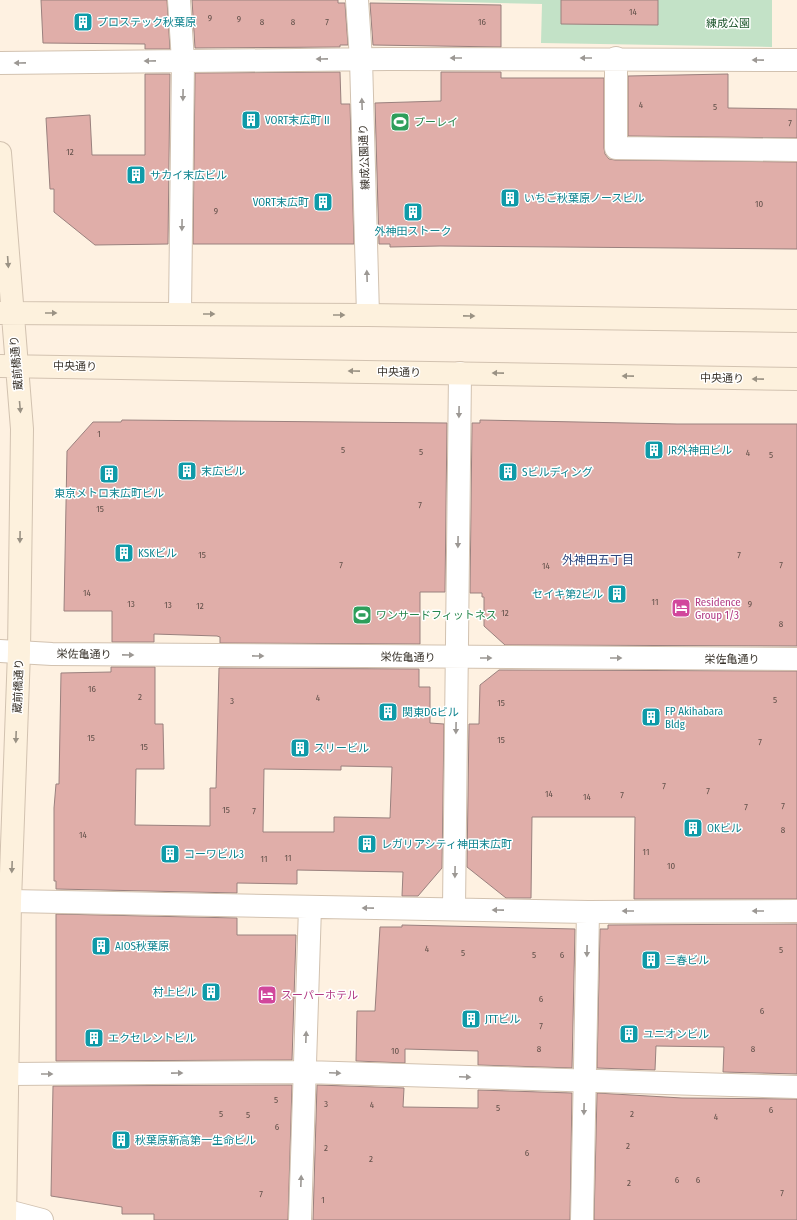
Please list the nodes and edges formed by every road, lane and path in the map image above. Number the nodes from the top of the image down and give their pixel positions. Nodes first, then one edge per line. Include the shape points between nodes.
1 (179, 0) edge
2 (357, 0) edge
3 (616, 58) junction
4 (361, 59) junction
5 (797, 60) edge
6 (184, 61) junction
7 (0, 63) edge
8 (797, 150) edge
9 (0, 153) edge
10 (6, 313) edge
11 (180, 313) junction
12 (368, 315) junction
13 (797, 321) edge
14 (8, 366) edge
15 (460, 373) junction
16 (797, 379) edge
17 (10, 652) edge
18 (457, 658) junction
19 (797, 659) edge
20 (10, 901) junction
21 (310, 907) junction
22 (454, 909) junction
23 (797, 911) edge
24 (588, 912) junction
25 (305, 1072) junction
26 (8, 1074) junction
27 (585, 1081) junction
28 (797, 1087) edge
29 (4, 1213) edge
30 (42, 1220) edge
31 (300, 1220) edge
32 (582, 1220) edge

1 - 6 street
2 - 4 street, 練成公園通り
3 -> 4 street
5 -> 3 street
3 - 8 street via 616,148
4 -> 6 street
12 -> 4 street, 練成公園通り
6 -> 7 street
6 -> 11 street
9 -> 10 main road, 蔵前橋通り
10 -> 11 main road
10 - 14 main road, 蔵前橋通り
11 -> 12 main road
12 -> 13 main road
15 -> 14 main road, 中央通り
14 -> 17 main road, 蔵前橋通り via 22,429
16 -> 15 main road, 中央通り
15 -> 18 street
17 -> 18 street, 栄佐亀通り
17 -> 20 main road, 蔵前橋通り
18 -> 19 street, 栄佐亀通り
18 -> 22 street
20 - 21 street
20 - 26 main road, 蔵前橋通り
22 -> 21 street
25 -> 21 street
24 -> 22 street
23 -> 24 street
24 -> 27 street
26 -> 25 street
25 -> 27 street
31 -> 25 street
26 - 29 main road, 蔵前橋通り
27 - 28 street
27 -> 32 street
29 - 30 street

